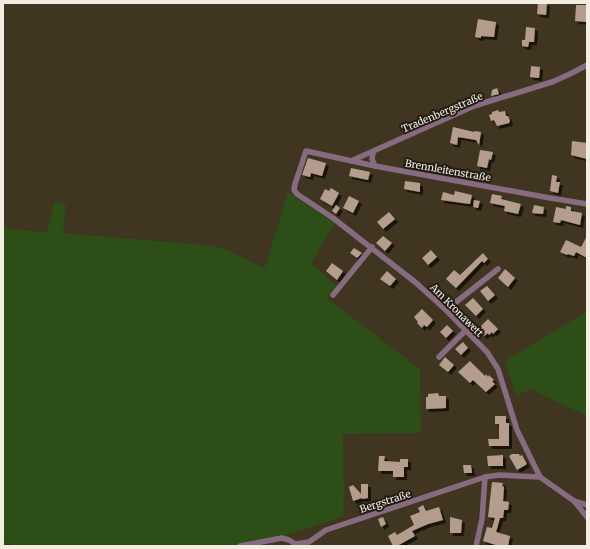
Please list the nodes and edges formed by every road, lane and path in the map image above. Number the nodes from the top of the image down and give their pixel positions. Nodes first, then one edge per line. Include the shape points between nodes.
1 (587, 65) edge
2 (306, 151) joint
3 (373, 152) junction
4 (350, 161) junction
5 (375, 166) junction
6 (587, 204) edge
7 (372, 247) junction
8 (498, 269) dead end
9 (332, 295) dead end
10 (446, 310) junction
11 (465, 331) junction
12 (439, 357) dead end
13 (484, 477) junction
14 (540, 477) junction
15 (574, 501) junction
16 (587, 505) edge
17 (586, 516) edge
18 (298, 545) edge
19 (240, 546) edge
20 (476, 546) edge

1 - 3 street, Tradenbergstraße via 552,82 474,106
2 - 4 street, Brennleitenstraße
2 - 7 street, Am Kronawett via 294,190
3 - 4 street, Tradenbergstraße
3 - 5 street
4 - 5 street, Brennleitenstraße
5 - 6 street, Brennleitenstraße
7 - 9 street
7 - 10 street, Am Kronawett
8 - 10 street
10 - 11 street, Am Kronawett
11 - 12 street
11 - 14 street, Am Kronawett via 487,352 498,369 517,430
13 - 14 street, Bergstraße
13 - 18 street, Bergstraße via 326,530 308,542
13 - 20 street via 482,518
14 - 15 street, Am Kronawett
15 - 16 street, Am Kronawett
15 - 17 street
18 - 19 street via 282,538

